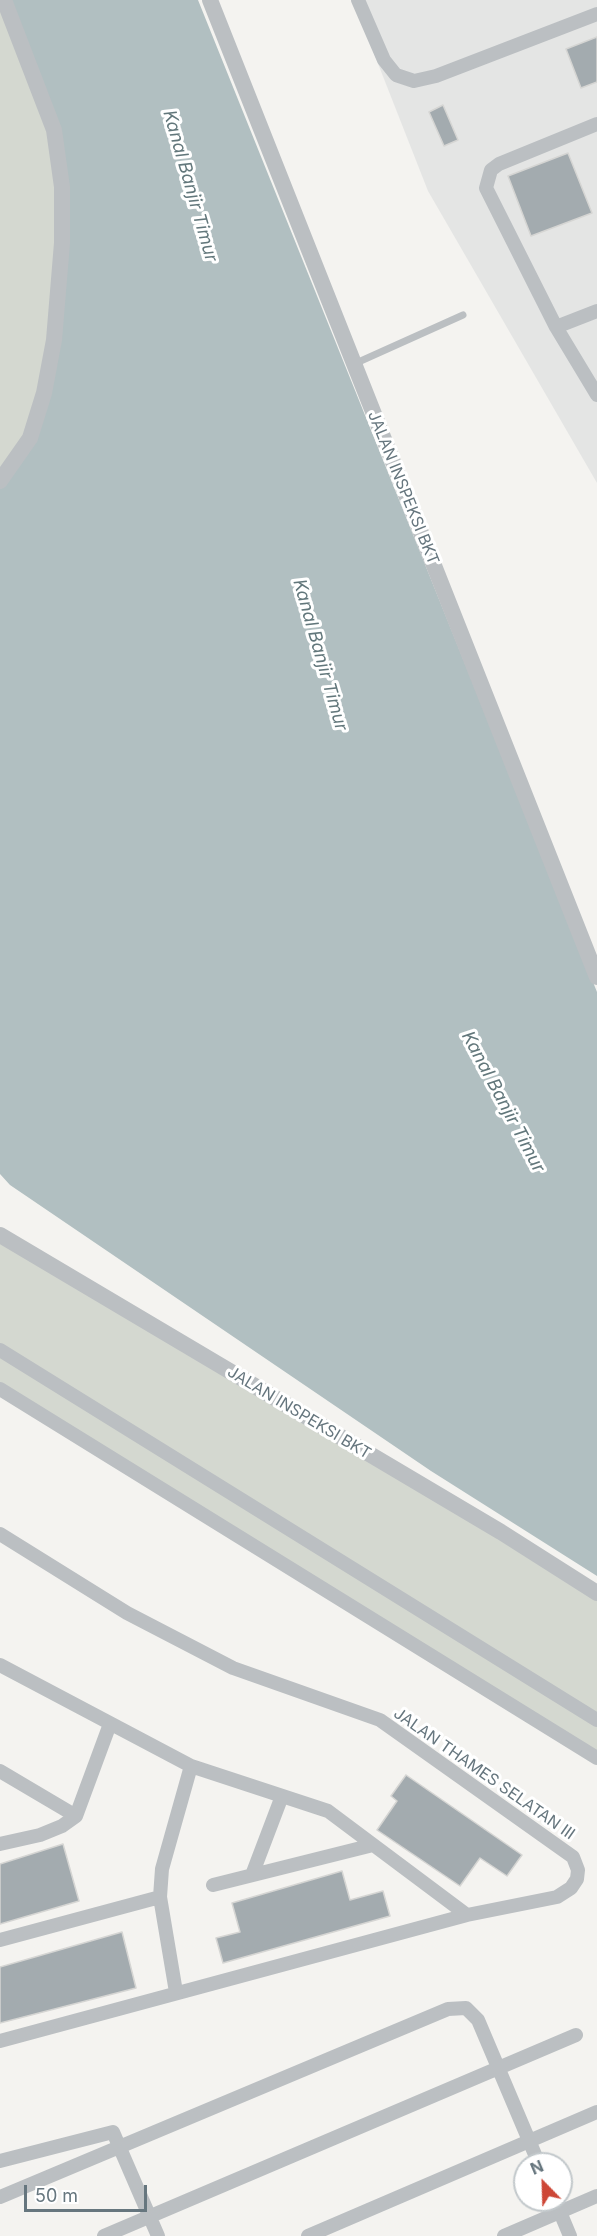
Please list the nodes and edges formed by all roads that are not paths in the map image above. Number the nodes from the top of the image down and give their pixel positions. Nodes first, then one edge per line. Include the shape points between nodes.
1 (4, 0) edge
2 (210, 0) edge
3 (358, 0) edge
4 (597, 14) edge
5 (597, 124) edge
6 (597, 310) edge
7 (463, 315) dead end
8 (556, 327) junction
9 (354, 364) junction
10 (597, 395) edge
11 (0, 481) edge
12 (597, 977) edge
13 (0, 1235) edge
14 (0, 1350) edge
15 (0, 1389) edge
16 (0, 1534) edge
17 (597, 1593) edge
18 (0, 1665) edge
19 (597, 1720) edge
20 (110, 1724) junction
21 (597, 1758) edge
22 (191, 1766) junction
23 (0, 1771) edge
24 (282, 1796) junction
25 (76, 1816) junction
26 (0, 1844) edge
27 (373, 1845) junction
28 (252, 1875) junction
29 (213, 1885) dead end
30 (160, 1897) junction
31 (467, 1915) junction
32 (0, 1940) edge
33 (176, 1992) junction
34 (576, 2035) dead end
35 (0, 2041) edge
36 (498, 2068) junction
37 (597, 2112) edge
38 (530, 2141) junction
39 (119, 2147) junction
40 (534, 2152) edge
41 (0, 2161) edge
42 (597, 2196) edge
43 (0, 2197) edge
44 (573, 2202) edge
45 (546, 2212) edge
46 (560, 2212) edge
47 (150, 2217) junction
48 (104, 2236) edge
49 (158, 2236) edge
50 (308, 2236) edge
51 (504, 2236) edge
52 (570, 2236) edge

1 - 11 street via 54,129 62,187 62,243 54,340 44,393 30,438
2 - 9 street, JALAN INSPEKSI BKT
3 - 4 street via 384,60 396,75 414,81
5 - 8 street via 499,164 487,179 489,198
6 - 8 street
7 - 9 lane
8 - 10 street
9 - 12 street, JALAN INSPEKSI BKT
13 - 17 street, JALAN INSPEKSI BKT
14 - 19 street
15 - 21 street
16 - 31 street, JALAN THAMES SELATAN III via 127,1613 233,1668 380,1720 573,1857 578,1879 557,1897
18 - 20 street
20 - 22 street
20 - 25 street
22 - 24 street
22 - 30 street via 162,1869
23 - 25 street
24 - 27 street via 328,1811
24 - 28 street
25 - 26 street via 40,1835
27 - 28 street
27 - 31 street
28 - 29 street
30 - 32 street
30 - 33 street
31 - 33 street
33 - 35 street
34 - 36 street
36 - 38 street
36 - 39 street via 478,2020 466,2008 448,2008
36 - 47 street
37 - 38 street
38 - 40 street
38 - 50 street
39 - 41 street via 113,2132
39 - 43 street
39 - 47 street
42 - 44 street
45 - 51 street
46 - 52 street
47 - 48 street
47 - 49 street

